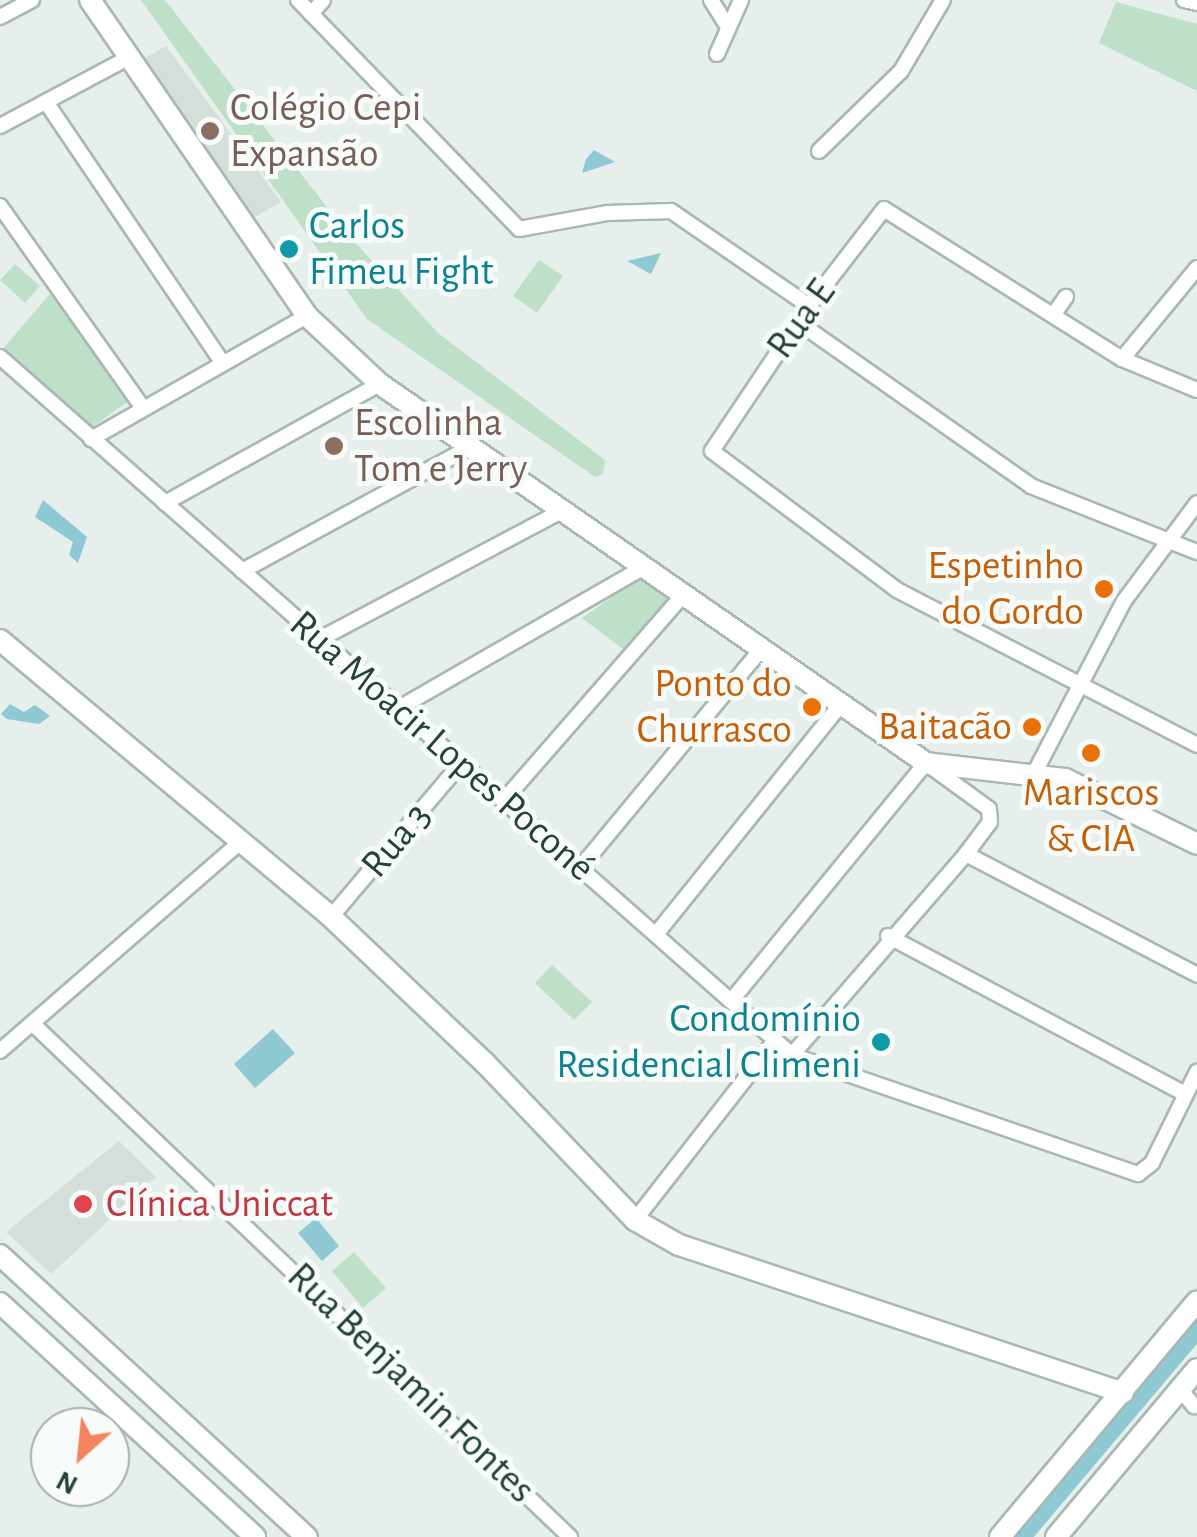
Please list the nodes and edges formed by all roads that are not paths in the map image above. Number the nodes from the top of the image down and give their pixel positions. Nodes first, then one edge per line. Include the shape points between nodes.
1 (32, 0) edge
2 (90, 0) edge
3 (298, 0) edge
4 (323, 0) edge
5 (711, 0) edge
6 (741, 0) edge
7 (942, 0) edge
8 (1184, 0) edge
9 (1197, 3) edge
10 (311, 14) junction
11 (0, 17) edge
12 (728, 27) junction
13 (716, 54) dead end
14 (128, 58) junction
15 (46, 102) junction
16 (0, 126) edge
17 (819, 151) dead end
18 (0, 206) edge
19 (1197, 268) edge
20 (1066, 297) dead end
21 (809, 306) junction
22 (1054, 314) junction
23 (307, 316) junction
24 (798, 322) junction
25 (0, 357) edge
26 (1122, 359) junction
27 (222, 362) junction
28 (380, 384) junction
29 (1197, 390) edge
30 (141, 405) junction
31 (91, 439) junction
32 (470, 447) junction
33 (165, 503) junction
34 (1197, 503) edge
35 (562, 511) junction
36 (1166, 537) junction
37 (1197, 552) edge
38 (642, 568) junction
39 (242, 571) junction
40 (682, 596) junction
41 (0, 640) edge
42 (318, 640) junction
43 (760, 651) junction
44 (1080, 685) junction
45 (839, 707) junction
46 (399, 708) junction
47 (1197, 745) edge
48 (462, 762) junction
49 (926, 764) junction
50 (1034, 772) junction
51 (505, 799) junction
52 (242, 840) junction
53 (1197, 844) edge
54 (966, 854) junction
55 (581, 867) junction
56 (331, 917) junction
57 (658, 933) junction
58 (888, 936) junction
59 (1197, 975) edge
60 (731, 1001) junction
61 (33, 1024) junction
62 (774, 1042) junction
63 (0, 1051) edge
64 (792, 1055) junction
65 (1197, 1072) edge
66 (1185, 1094) junction
67 (635, 1220) junction
68 (0, 1254) edge
69 (1197, 1301) edge
70 (0, 1302) edge
71 (1197, 1369) edge
72 (1123, 1393) junction
73 (255, 1537) edge
74 (307, 1537) edge
75 (570, 1537) edge
76 (1000, 1537) edge
77 (1056, 1537) edge

1 - 11 street
2 - 14 street
3 - 10 street
4 - 10 street
5 - 12 street
6 - 12 street
7 - 17 street via 901,70
8 - 9 street
10 - 21 street via 519,229 607,213 671,212
12 - 13 street
14 - 15 street
14 - 23 street
15 - 16 street
15 - 27 street
18 - 30 street
19 - 26 street
20 - 22 street
21 - 22 street, Rua E via 878,215 893,210
21 - 24 street, Rua E
22 - 26 street
23 - 27 street
23 - 28 street
24 - 36 street via 1031,486
24 - 44 street, Rua E via 717,438 714,459 897,590
25 - 31 street, Rua Moacir Lopes Poconé
26 - 29 street
27 - 30 street
28 - 32 street
28 - 33 street
30 - 31 street
31 - 33 street, Rua Moacir Lopes Poconé
32 - 35 street
32 - 39 street
33 - 39 street, Rua Moacir Lopes Poconé
34 - 36 street
35 - 38 street
35 - 42 street
36 - 37 street
36 - 44 street
38 - 40 street
38 - 46 street
39 - 42 street, Rua Moacir Lopes Poconé
40 - 43 street
40 - 51 street
41 - 52 street
42 - 46 street, Rua Moacir Lopes Poconé
43 - 45 street
43 - 55 street
44 - 47 street
44 - 50 street
45 - 49 street
45 - 57 street
46 - 48 street, Rua Moacir Lopes Poconé
48 - 51 street, Rua Moacir Lopes Poconé
48 - 56 street, Rua 3
49 - 50 street via 977,773
49 - 54 street via 989,809 990,822
49 - 60 street
50 - 53 street via 1085,787
51 - 55 street, Rua Moacir Lopes Poconé
52 - 56 street
52 - 61 street
54 - 58 street
54 - 59 street
55 - 57 street, Rua Moacir Lopes Poconé
56 - 67 street via 484,1062
57 - 60 street, Rua Moacir Lopes Poconé
58 - 64 street
58 - 66 street
60 - 62 street, Rua Moacir Lopes Poconé
61 - 63 street
61 - 75 street, Rua Benjamin Fontes
62 - 64 street, Rua Moacir Lopes Poconé
62 - 67 street
64 - 66 street, Rua Moacir Lopes Poconé via 1138,1174 1152,1163
65 - 66 street
67 - 72 street via 680,1244
68 - 74 street
69 - 72 street
70 - 73 street via 116,1416
71 - 77 street via 1188,1398
72 - 76 street

